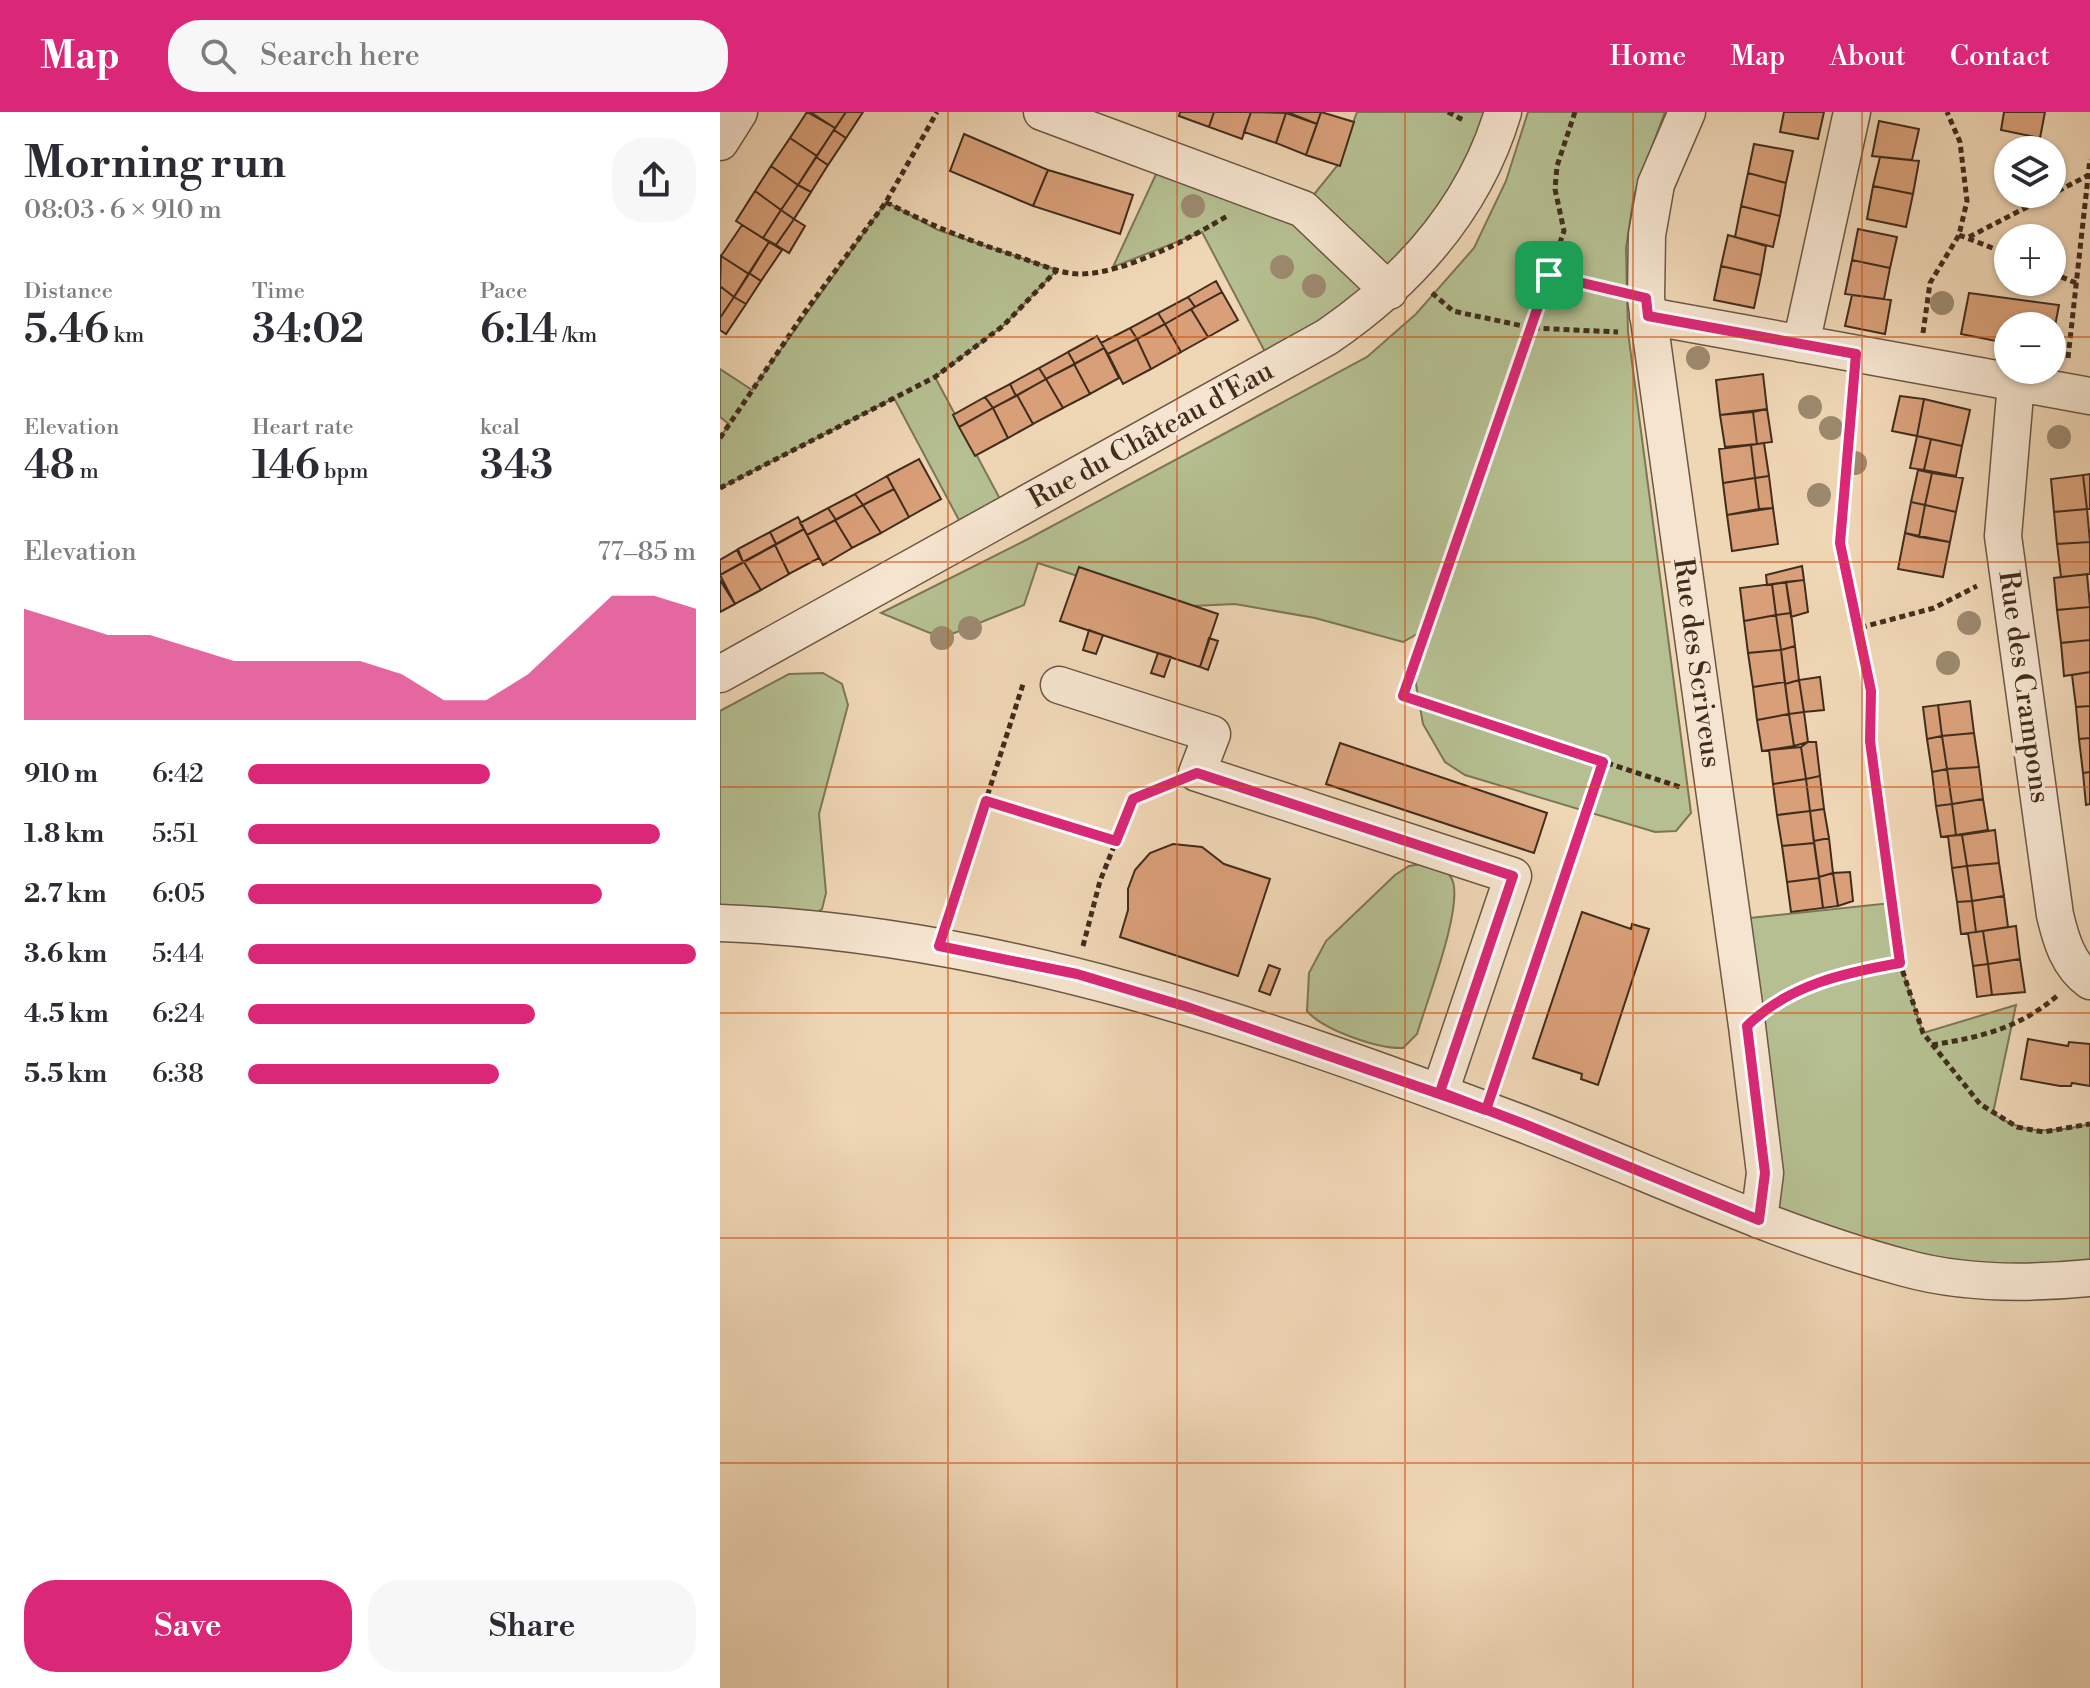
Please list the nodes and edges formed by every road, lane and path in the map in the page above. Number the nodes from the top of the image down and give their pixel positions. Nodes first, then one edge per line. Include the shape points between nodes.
1 (739, 112) edge
2 (937, 112) edge
3 (1042, 112) edge
4 (1503, 112) edge
5 (1575, 112) edge
6 (1687, 112) edge
7 (1852, 112) edge
8 (1947, 112) edge
9 (720, 142) edge
10 (2090, 159) edge
11 (2088, 176) edge
12 (1265, 195) junction
13 (886, 202) junction
14 (1959, 235) junction
15 (1969, 237) junction
16 (1994, 248) edge
17 (1057, 270) junction
18 (1549, 275) junction
19 (2066, 279) edge
20 (1399, 282) junction
21 (2076, 283) junction
22 (1648, 316) junction
23 (1532, 328) junction
24 (1801, 344) junction
25 (1856, 354) junction
26 (1921, 365) junction
27 (1994, 379) edge
28 (2016, 384) edge
29 (2022, 384) edge
30 (2077, 393) edge
31 (720, 438) edge
32 (720, 488) edge
33 (2007, 570) junction
34 (1859, 628) junction
35 (720, 674) edge
36 (1059, 685) joint
37 (1603, 762) junction
38 (1197, 773) junction
39 (1715, 799) junction
40 (986, 801) junction
41 (1116, 841) junction
42 (720, 923) edge
43 (939, 946) junction
44 (1900, 963) junction
45 (1077, 974) junction
46 (2085, 977) edge
47 (1747, 1026) junction
48 (1932, 1045) junction
49 (1440, 1092) junction
50 (1486, 1110) junction
51 (2090, 1124) edge
52 (1759, 1220) junction
53 (2090, 1278) edge

1 - 9 street
2 - 13 path
3 - 12 street
4 - 20 street, Rue du Château d'Eau via 1469,191 1440,236
5 - 18 path via 1557,166 1555,189 1564,231
6 - 22 street, Rue des Scriveus via 1656,184 1647,235
7 - 24 street
8 - 14 path via 1966,175 1967,201
10 - 11 path
11 - 15 path
11 - 21 path
12 - 17 path via 1202,231 1127,263 1081,274
12 - 20 street via 1303,209
13 - 17 path via 938,230
13 - 31 path
14 - 15 path
14 - 26 path via 1930,283
15 - 16 path
17 - 32 path via 1003,326 935,377
18 - 22 path
18 - 23 path
19 - 21 path
20 - 23 path via 1453,311
20 - 35 street, Rue du Château d'Eau via 1327,337
21 - 30 path
22 - 23 path
22 - 24 street
22 - 39 street, Rue des Scriveus
23 - 37 path via 1403,696
24 - 25 street
25 - 26 street
25 - 34 path via 1839,523
26 - 27 street
28 - 33 street, Rue des Crampons via 2003,536
29 - 30 street
33 - 34 path via 1934,608
33 - 46 street, Rue des Crampons via 2055,915 2063,947
34 - 44 path via 1871,691 1870,741
36 - 38 street via 1212,734
36 - 40 path via 1026,675
37 - 39 path
37 - 50 path
38 - 41 path via 1133,799
38 - 49 street via 1513,876
39 - 47 street, Rue des Scriveus
40 - 41 path
40 - 43 path
41 - 45 path via 1100,881
42 - 43 street
43 - 45 street
44 - 47 path via 1851,971 1770,1003
44 - 48 path via 1923,1033
45 - 49 street
46 - 48 path via 2019,1023 1994,1034
47 - 52 street, Rue des Scriveus via 1765,1173
48 - 51 path via 1980,1104 2017,1127 2043,1132
49 - 50 street
50 - 52 street
52 - 53 street via 1907,1269 1979,1280

